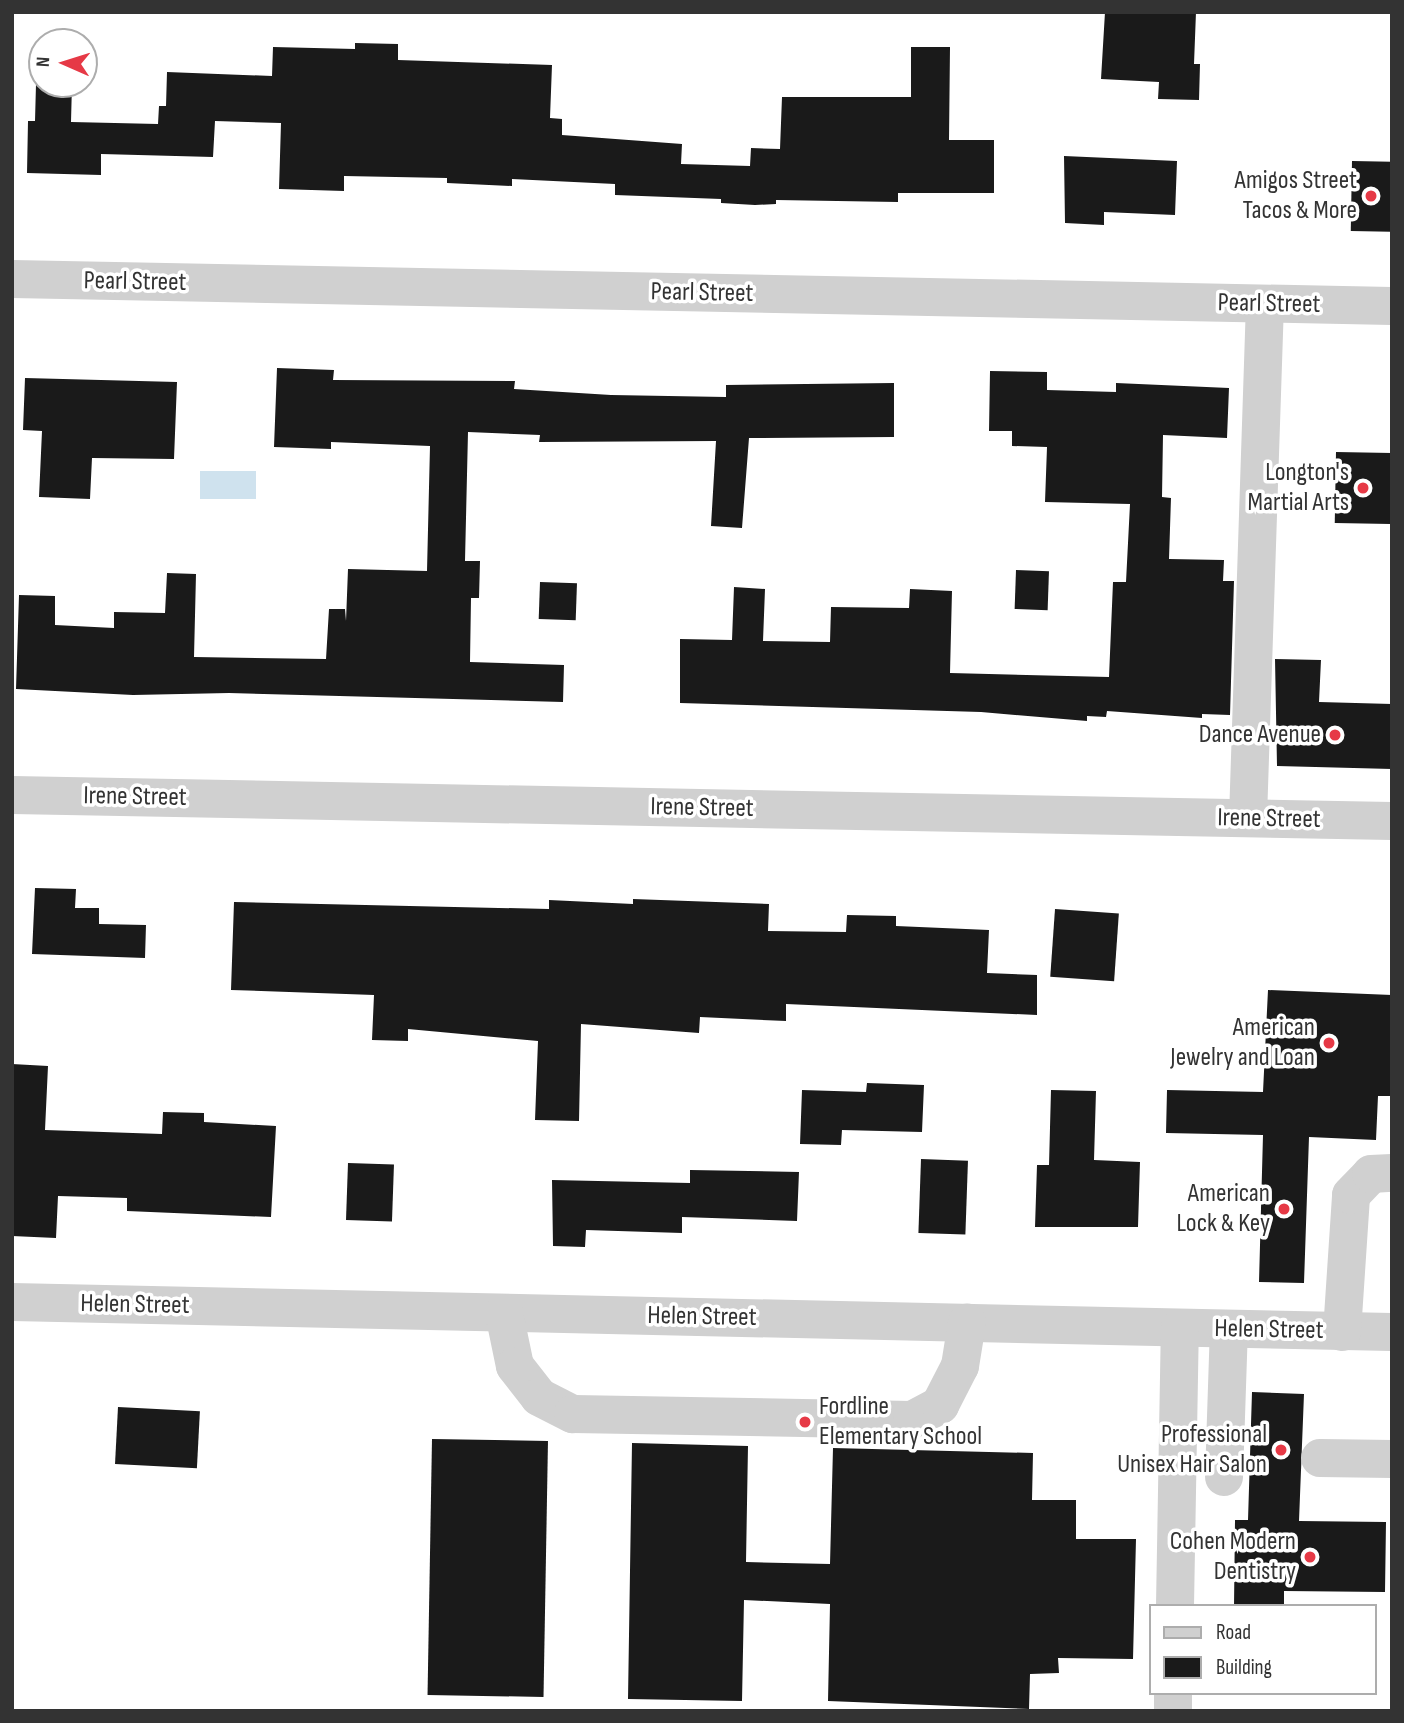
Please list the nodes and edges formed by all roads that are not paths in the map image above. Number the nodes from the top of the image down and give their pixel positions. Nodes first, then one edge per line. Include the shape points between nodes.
1 (12, 279) edge
2 (1265, 304) junction
3 (1392, 306) edge
4 (12, 795) edge
5 (1248, 818) junction
6 (1392, 821) edge
7 (1392, 1173) edge
8 (12, 1302) edge
9 (504, 1313) junction
10 (967, 1323) junction
11 (1180, 1328) junction
12 (1229, 1329) junction
13 (1342, 1332) junction
14 (1392, 1332) edge
15 (1320, 1458) dead end
16 (1392, 1459) edge
17 (1224, 1477) dead end
18 (1174, 1604) edge

1 - 2 street, Pearl Street
2 - 3 street, Pearl Street
2 - 5 street
4 - 5 street, Irene Street
5 - 6 street, Irene Street
7 - 13 street via 1371,1174 1351,1195
8 - 9 street, Helen Street
9 - 10 street, Helen Street
9 - 10 street via 515,1366 539,1397 573,1415 912,1420 940,1405 960,1366
10 - 11 street, Helen Street
11 - 12 street, Helen Street
11 - 18 street
12 - 13 street, Helen Street
12 - 17 street
13 - 14 street, Helen Street
15 - 16 street

